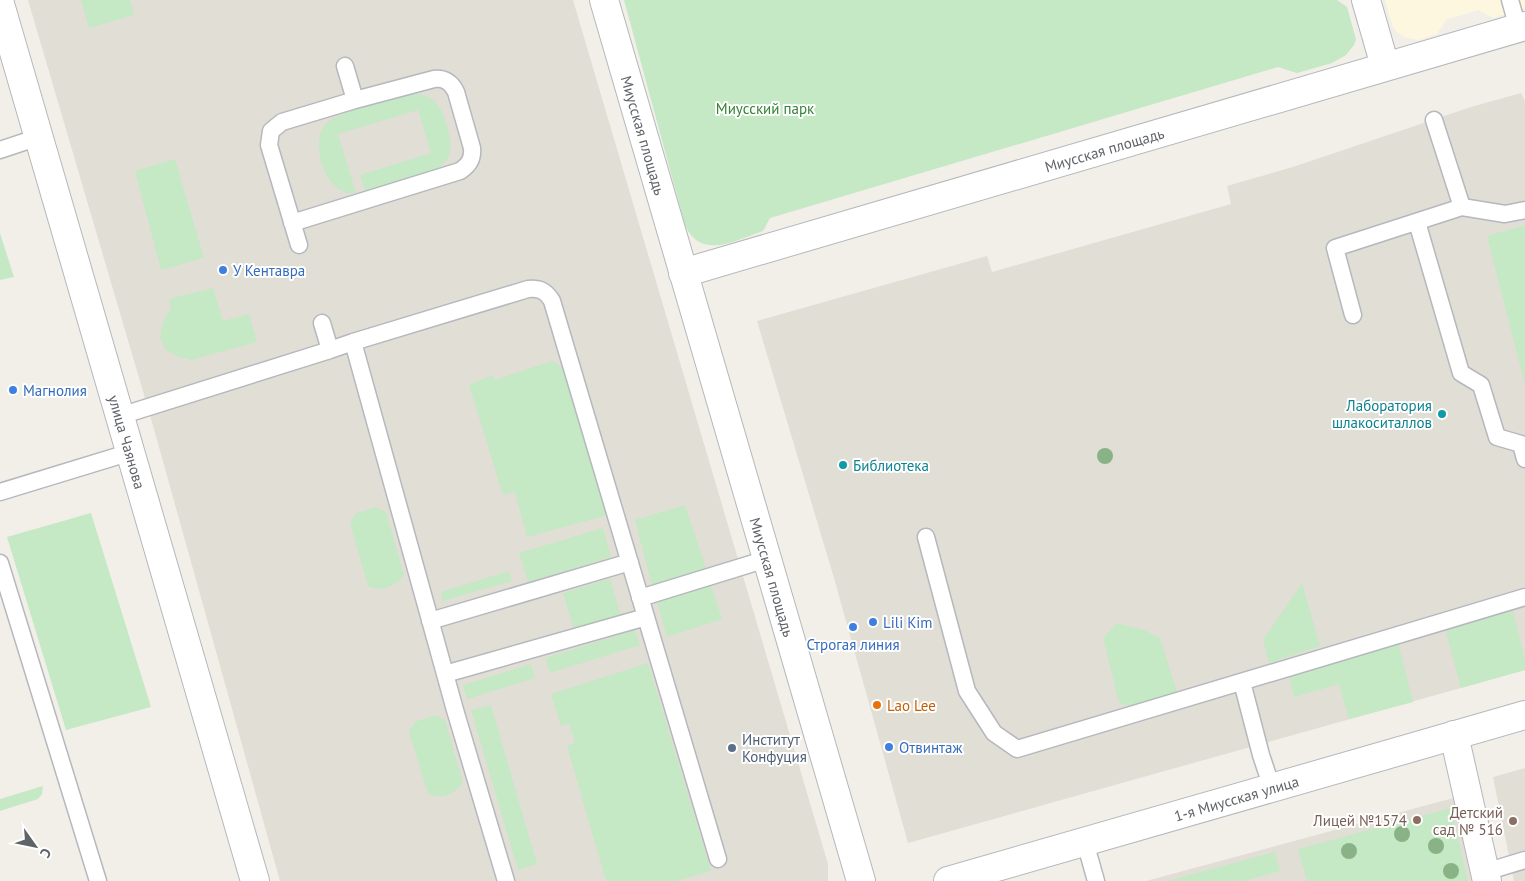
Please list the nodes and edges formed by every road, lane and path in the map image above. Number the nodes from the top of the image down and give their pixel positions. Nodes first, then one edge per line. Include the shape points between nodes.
1 (604, 0) edge
2 (1366, 0) edge
3 (1510, 0) edge
4 (0, 4) edge
5 (1521, 27) edge
6 (345, 66) dead end
7 (1386, 66) junction
8 (355, 100) junction
9 (1434, 120) dead end
10 (39, 138) junction
11 (0, 150) edge
12 (1462, 207) junction
13 (1525, 210) edge
14 (292, 222) junction
15 (1417, 222) junction
16 (298, 245) dead end
17 (683, 272) junction
18 (1353, 315) dead end
19 (322, 323) dead end
20 (353, 342) junction
21 (330, 350) junction
22 (120, 416) junction
23 (131, 452) junction
24 (1525, 458) edge
25 (0, 492) edge
26 (926, 537) dead end
27 (767, 559) junction
28 (630, 562) junction
29 (0, 563) edge
30 (1525, 597) edge
31 (640, 598) junction
32 (646, 617) junction
33 (430, 620) junction
34 (445, 674) junction
35 (1242, 682) junction
36 (1525, 715) edge
37 (1454, 735) junction
38 (1272, 788) junction
39 (1085, 842) junction
40 (718, 859) dead end
41 (1525, 860) edge
42 (999, 874) edge
43 (1486, 877) edge
44 (98, 881) edge
45 (255, 881) edge
46 (506, 881) edge
47 (861, 881) edge
48 (948, 881) edge
49 (1096, 881) edge

1 - 17 street, Миусская площадь
2 - 7 street
3 - 5 lane
4 - 10 street, улица Чаянова
5 - 7 street, Миусская площадь
6 - 8 lane
7 - 17 street, Миусская площадь
8 - 14 lane via 282,122 271,131 269,145
8 - 14 lane via 434,79 448,80 459,101 472,148 470,162 460,171
9 - 12 lane
10 - 11 lane
10 - 22 street, улица Чаянова
12 - 13 lane via 1505,214
12 - 15 lane
14 - 16 lane
15 - 18 lane via 1335,248
15 - 24 lane via 1461,373 1481,386 1497,437 1521,444
17 - 27 street, Миусская площадь
19 - 21 lane
20 - 21 lane
20 - 28 lane via 528,289 543,290 552,301
20 - 33 lane
21 - 22 lane
22 - 23 street, улица Чаянова
23 - 25 lane
23 - 45 street, улица Чаянова
26 - 35 lane via 967,691 994,734 1017,749
27 - 31 lane
27 - 47 street, Миусская площадь
28 - 31 lane
28 - 33 lane
29 - 44 lane
30 - 35 lane
31 - 32 lane
32 - 34 lane
32 - 40 lane
33 - 34 lane
34 - 46 lane
35 - 38 lane
36 - 37 street, 1-я Миусская улица
37 - 38 street, 1-я Миусская улица
37 - 43 street
38 - 39 street, 1-я Миусская улица
39 - 42 street, 1-я Миусская улица
39 - 49 lane
41 - 43 lane
42 - 48 street, 1-я Миусская улица

